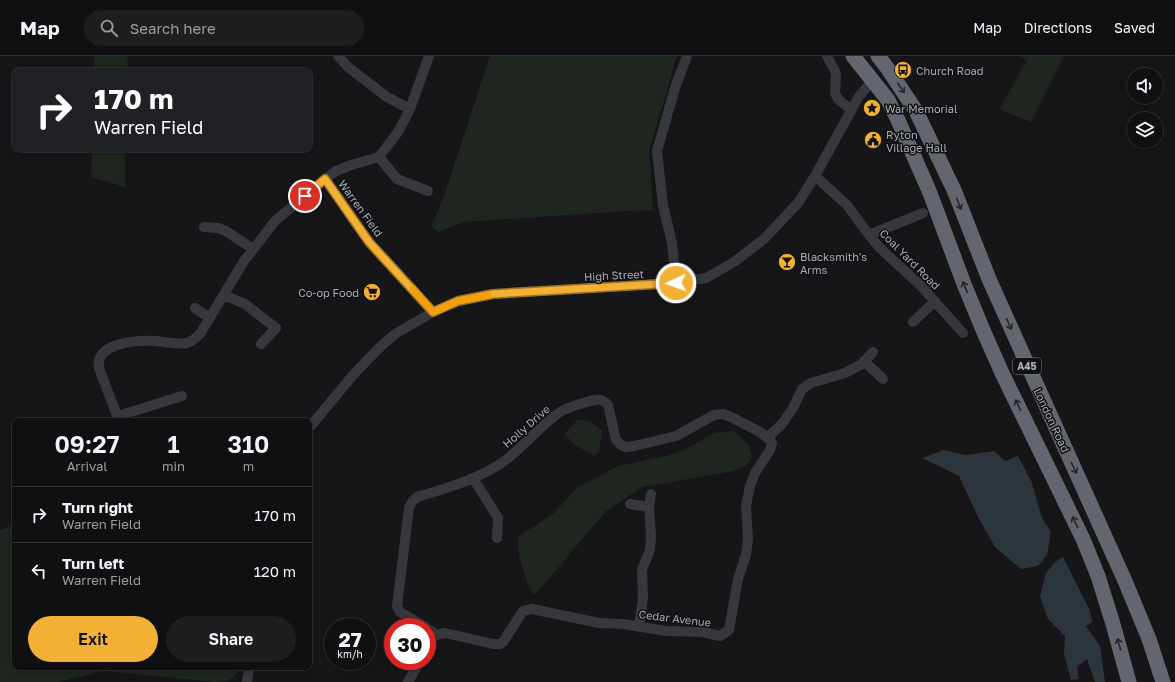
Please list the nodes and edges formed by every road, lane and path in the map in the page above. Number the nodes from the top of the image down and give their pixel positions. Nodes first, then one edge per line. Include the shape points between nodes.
1 (338, 56) edge
2 (429, 56) edge
3 (686, 56) edge
4 (827, 56) edge
5 (878, 56) edge
6 (856, 58) edge
7 (873, 80) junction
8 (410, 109) junction
9 (851, 110) junction
10 (379, 157) junction
11 (815, 176) junction
12 (325, 179) junction
13 (428, 191) dead end
14 (923, 213) dead end
15 (204, 227) dead end
16 (869, 235) junction
17 (253, 249) junction
18 (676, 283) junction
19 (224, 295) junction
20 (934, 301) junction
21 (195, 308) dead end
22 (433, 312) junction
23 (210, 318) junction
24 (913, 322) dead end
25 (963, 333) dead end
26 (261, 344) dead end
27 (873, 352) dead end
28 (864, 361) junction
29 (882, 379) dead end
30 (182, 396) dead end
31 (118, 418) edge
32 (121, 418) edge
33 (312, 424) edge
34 (768, 438) junction
35 (473, 478) junction
36 (651, 494) dead end
37 (630, 504) dead end
38 (649, 507) junction
39 (497, 538) dead end
40 (410, 618) edge
41 (639, 626) junction
42 (436, 635) edge
43 (249, 670) edge
44 (415, 670) edge
45 (247, 682) edge
46 (408, 682) edge
47 (1129, 682) edge
48 (1163, 682) edge

1 - 8 street via 348,67 388,97
2 - 8 street
3 - 18 street via 657,151
4 - 9 street via 836,75 835,93
5 -> 48 highway, London Road / A45 via 916,111 954,190 1001,306 1125,581 1149,639
6 - 7 highway, A45
7 - 9 street, High Street
47 -> 7 highway, A45 via 1098,576 1085,545 983,330 930,193 898,120 888,100
8 - 10 street via 398,132
9 - 11 street, High Street
10 - 12 street via 336,171
10 - 13 street via 397,179
11 - 16 street, Coal Yard Road via 848,205
11 - 18 street, High Street via 798,203 749,251 706,278
12 - 17 street, Warren Field via 275,222
12 - 22 street, Warren Field via 369,242
14 - 16 street, Coal Yard Road
15 - 17 street via 226,231
16 - 20 street, Coal Yard Road
17 - 19 street, Warren Field
18 - 22 street, High Street via 493,294 458,301
19 - 23 street, Warren Field
19 - 26 street via 245,304 276,328
20 - 24 street, Coal Yard Road
20 - 25 street, Coal Yard Road
21 - 23 street
22 - 33 street, High Street via 395,334 378,349
23 - 31 street, Warren Field via 200,334 189,342 137,341 111,347 102,354 98,363 99,368
27 - 28 street
28 - 29 street
28 - 34 street via 846,374 811,383 802,389 782,424
30 - 32 street
34 - 35 street, Holly Drive via 723,414 714,415 676,436 626,447 616,440 608,405 599,399 561,411 516,452
34 - 41 street, Cedar Avenue via 772,443 770,450 750,486 746,506 746,555 738,579 729,630 720,636
35 - 39 street via 498,518
35 - 40 street, Holly Drive via 417,497 409,508 397,606 400,612
36 - 38 street
37 - 38 street
38 - 41 street via 652,535 650,550 642,570 643,598
41 - 42 street, Cedar Avenue via 598,623 532,609 523,611 500,644 445,633
43 - 45 street
44 - 46 street

